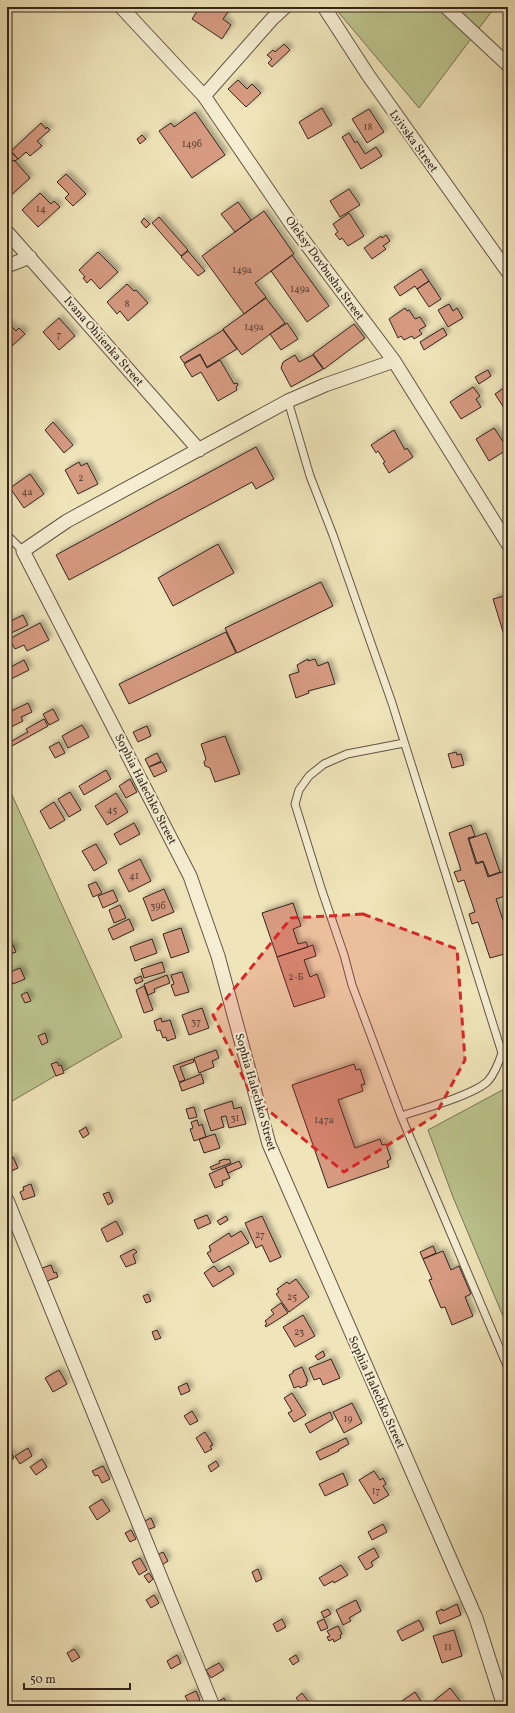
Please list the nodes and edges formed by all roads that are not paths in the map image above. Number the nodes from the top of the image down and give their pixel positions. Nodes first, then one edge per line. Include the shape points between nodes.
1 (121, 7) edge
2 (285, 7) edge
3 (324, 7) edge
4 (446, 7) edge
5 (508, 65) edge
6 (204, 96) junction
7 (7, 232) edge
8 (30, 257) junction
9 (7, 266) edge
10 (508, 272) edge
11 (394, 361) junction
12 (288, 401) junction
13 (199, 450) junction
14 (7, 535) edge
15 (507, 539) edge
16 (23, 551) junction
17 (404, 743) junction
18 (401, 1116) junction
19 (7, 1200) edge
20 (508, 1368) edge
21 (213, 1706) edge
22 (504, 1706) edge

1 - 6 street, Oleksy Dovbusha Street
2 - 6 street
3 - 10 street, Lvivska Street via 368,75
4 - 5 street
6 - 11 street, Oleksy Dovbusha Street via 292,225
7 - 8 street, Ivana Ohiienka Street
8 - 9 street
8 - 13 street, Ivana Ohiienka Street
11 - 12 street via 332,382
11 - 15 street, Oleksy Dovbusha Street
12 - 13 street
12 - 17 lane via 310,476
13 - 16 street via 67,521
14 - 16 lane
16 - 22 street, Sophia Halechko Street via 190,876 218,956 269,1144 476,1618
17 - 18 lane via 502,1053 488,1081 474,1090
17 - 18 lane via 347,754 324,764 309,776 299,790 295,804 352,985
18 - 20 lane
19 - 21 street

